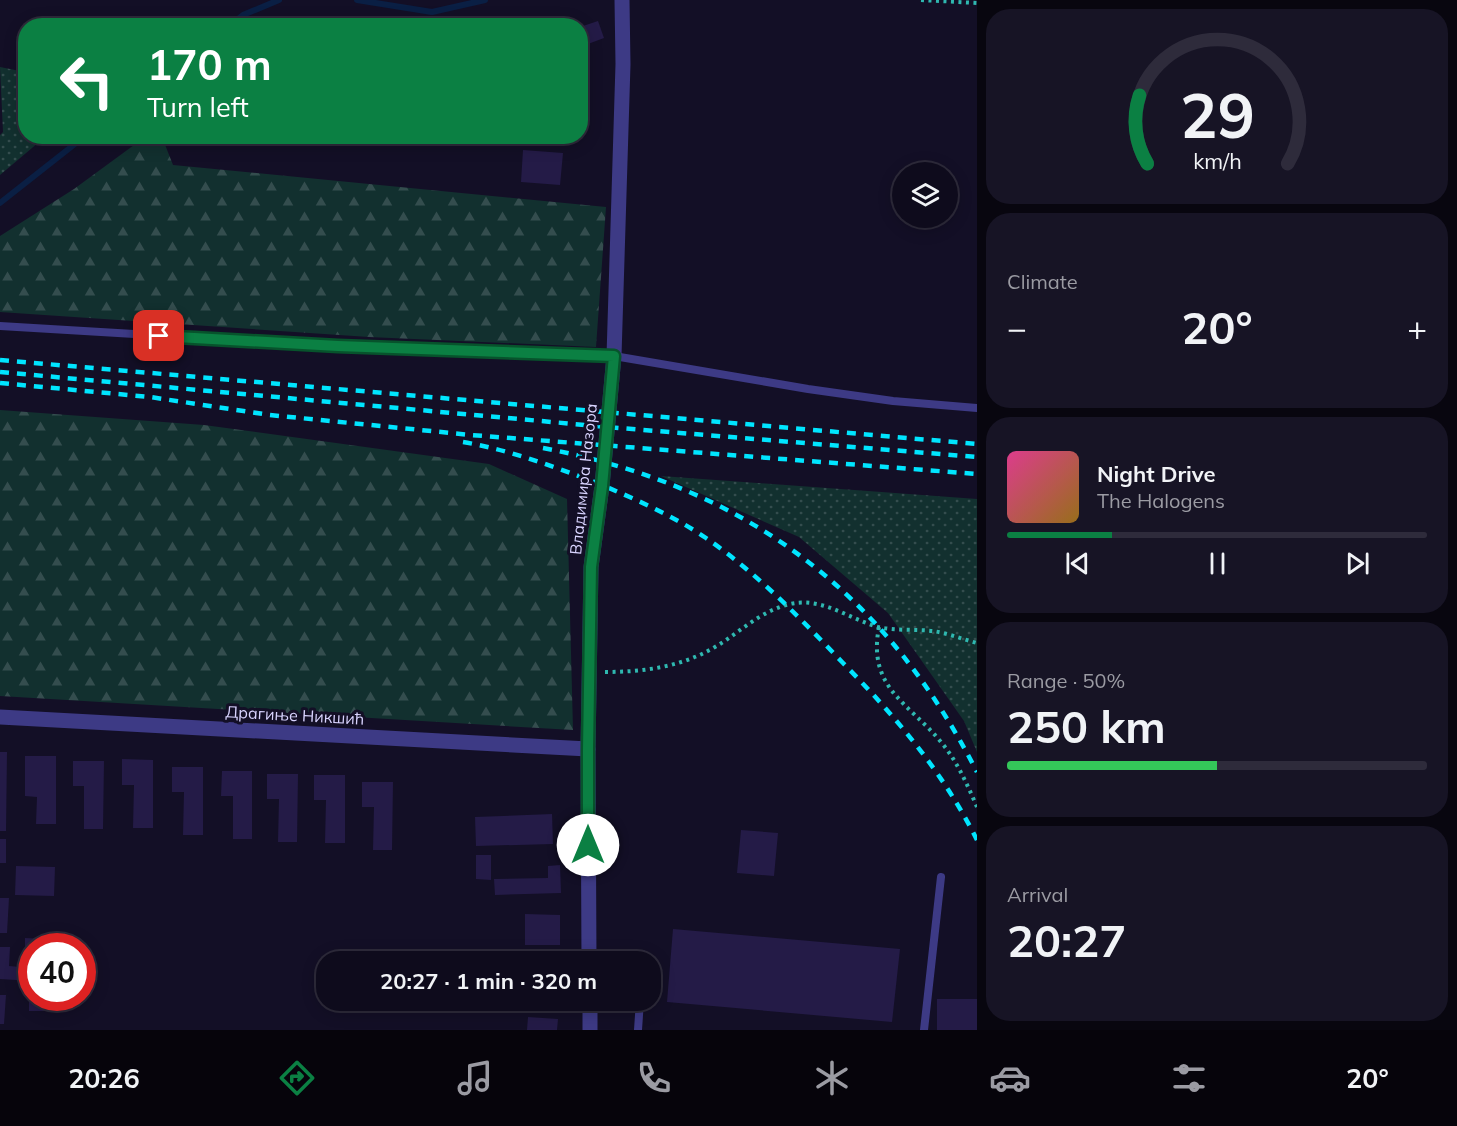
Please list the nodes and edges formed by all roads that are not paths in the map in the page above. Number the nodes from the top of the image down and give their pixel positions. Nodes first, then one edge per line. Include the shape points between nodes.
1 (622, 0) edge
2 (0, 326) edge
3 (614, 356) junction
4 (977, 408) edge
5 (0, 717) edge
6 (588, 749) junction
7 (941, 877) dead end
8 (589, 951) edge
9 (590, 1011) edge
10 (639, 1011) edge
11 (590, 1030) edge
12 (638, 1030) edge
13 (924, 1030) edge

1 - 3 street, Владимира Назора
2 - 3 lane via 338,346
3 - 4 lane via 830,392
3 - 6 street, Владимира Назора via 591,567
5 - 6 street, Драгиње Никшић
6 - 8 street, Владимира Назора
7 - 13 lane
9 - 11 street
10 - 12 lane

